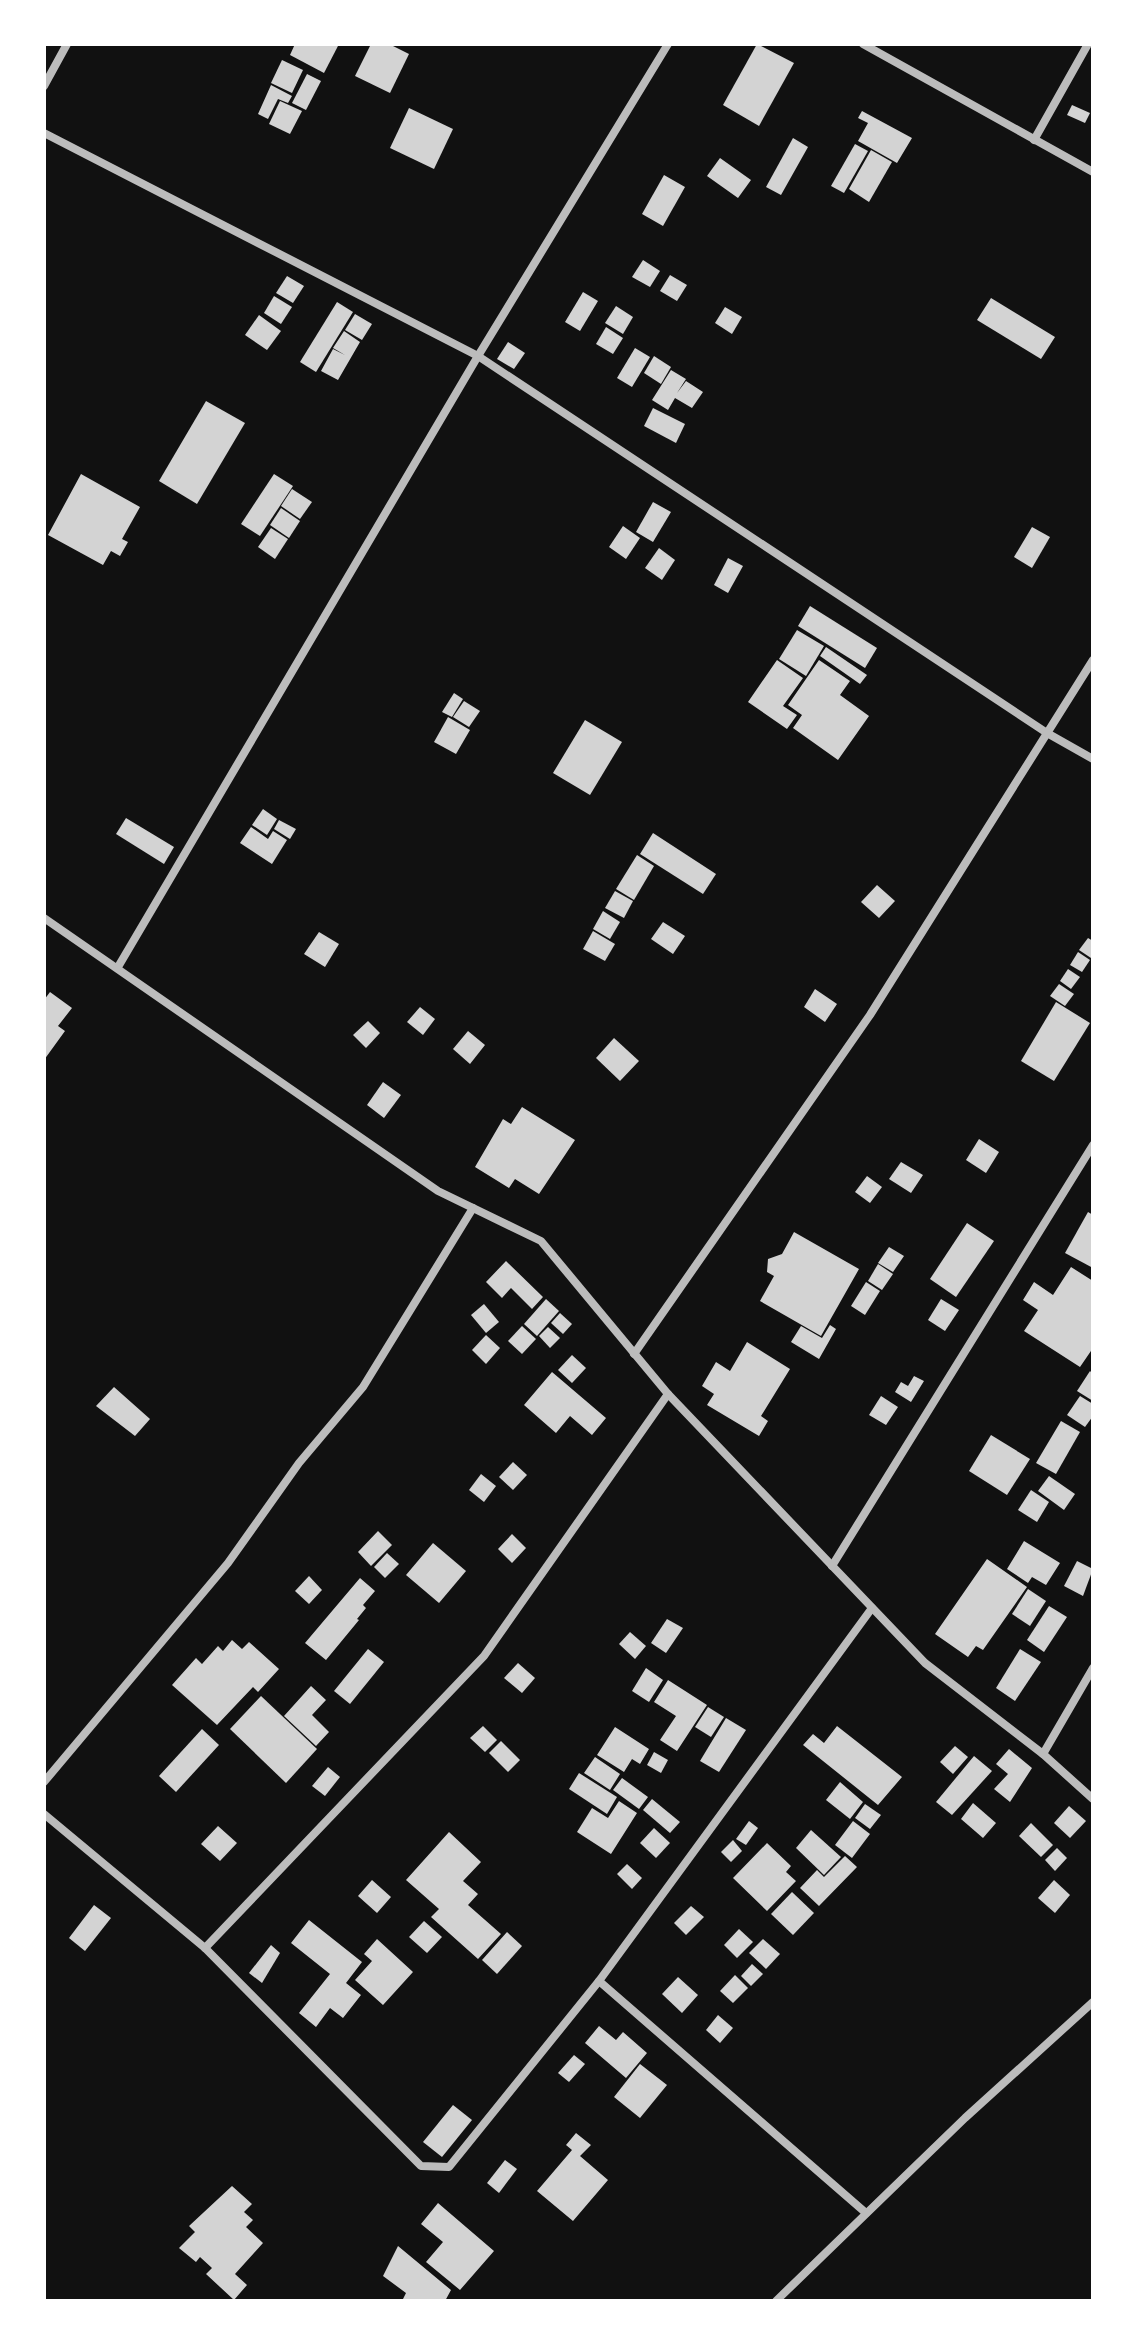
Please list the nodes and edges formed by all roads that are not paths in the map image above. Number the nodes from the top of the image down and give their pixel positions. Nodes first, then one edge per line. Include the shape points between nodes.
1 (67, 44) edge
2 (668, 44) edge
3 (863, 44) edge
4 (1088, 44) edge
5 (44, 86) edge
6 (44, 133) edge
7 (1034, 140) junction
8 (1093, 172) edge
9 (478, 356) junction
10 (1093, 660) edge
11 (1047, 733) junction
12 (1093, 759) edge
13 (44, 918) edge
14 (118, 967) junction
15 (1093, 1145) edge
16 (473, 1208) junction
17 (634, 1354) junction
18 (668, 1394) junction
19 (832, 1566) junction
20 (872, 1608) junction
21 (1093, 1668) edge
22 (1043, 1754) junction
23 (44, 1782) edge
24 (1093, 1799) edge
25 (44, 1814) edge
26 (205, 1948) junction
27 (599, 1981) junction
28 (1093, 2002) edge
29 (866, 2213) junction
30 (776, 2301) edge

1 - 5 street
2 - 9 street
3 - 7 street
4 - 7 street
6 - 9 street
7 - 8 street
9 - 11 street
9 - 14 street
10 - 11 street
11 - 12 street
11 - 17 street via 870,1015
13 - 14 street
14 - 16 street via 438,1191
15 - 19 street
16 - 17 street via 541,1241
16 - 23 street via 363,1387 299,1463 228,1563
17 - 18 street
18 - 19 street
18 - 26 street via 484,1656
19 - 20 street
20 - 22 street via 925,1663
20 - 27 street
21 - 22 street
22 - 24 street
25 - 26 street
26 - 27 street via 421,2166 449,2167
27 - 29 street
28 - 29 street
29 - 30 street

